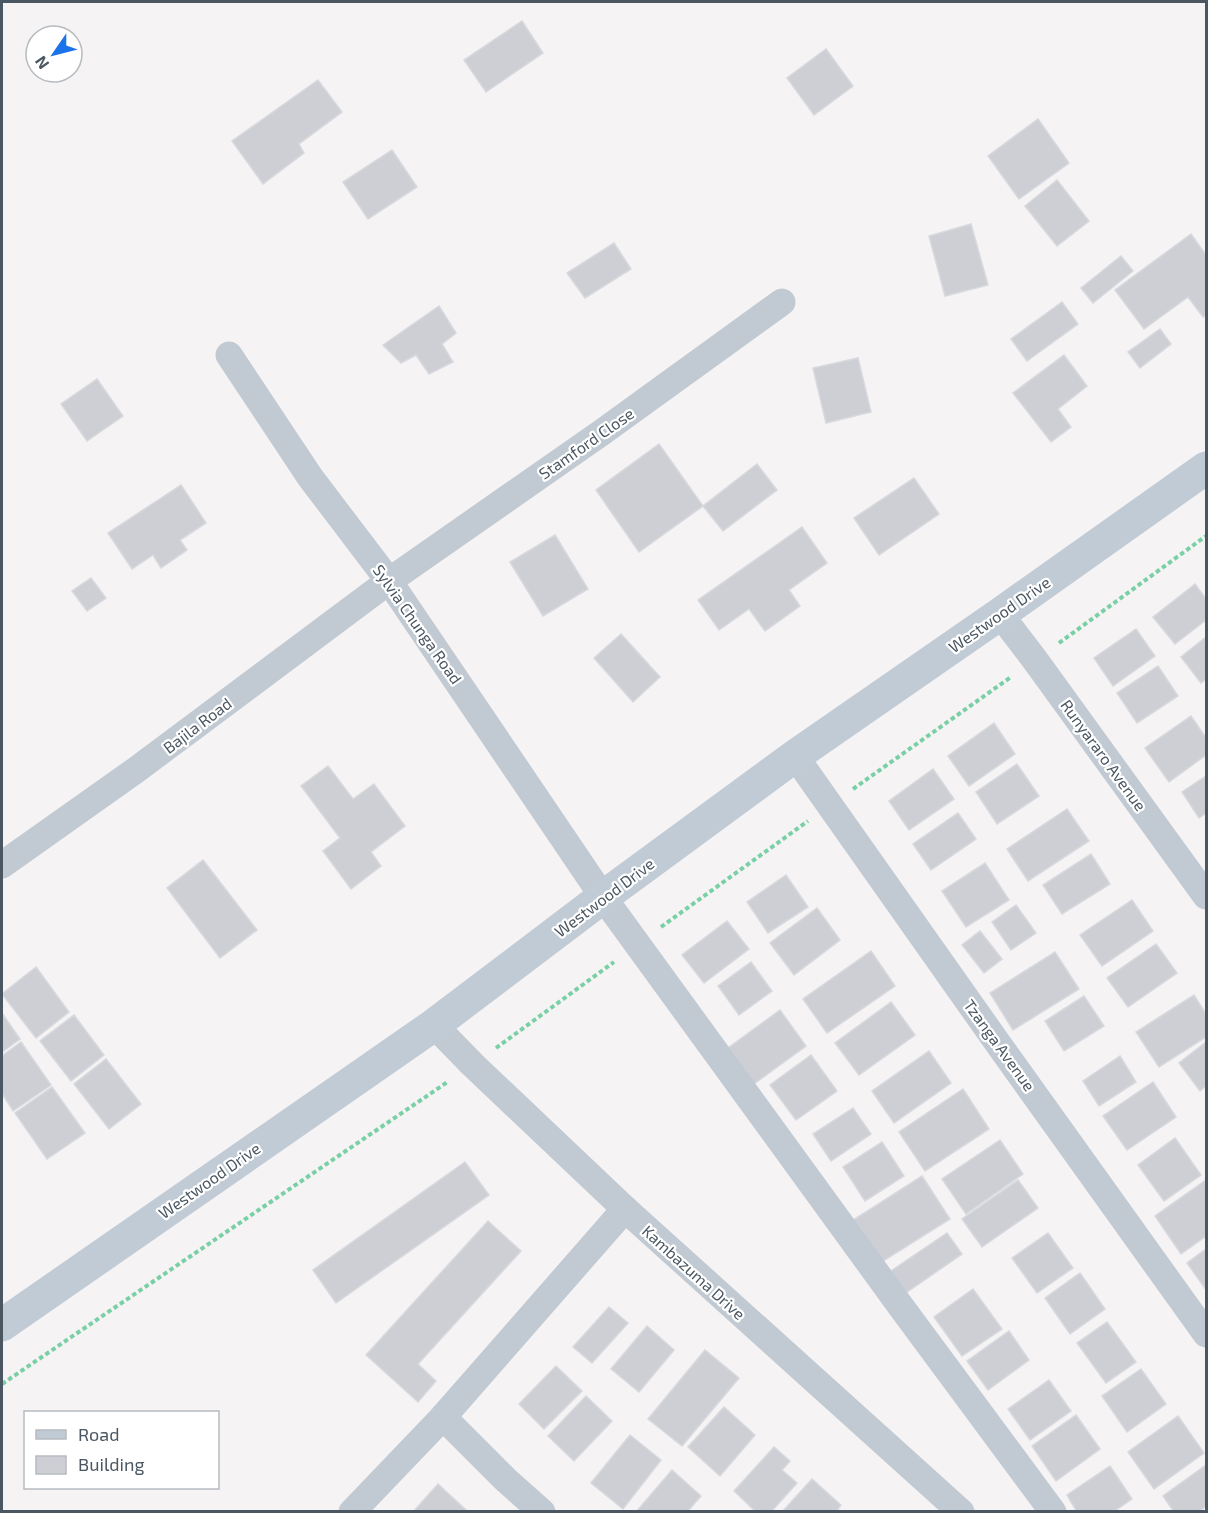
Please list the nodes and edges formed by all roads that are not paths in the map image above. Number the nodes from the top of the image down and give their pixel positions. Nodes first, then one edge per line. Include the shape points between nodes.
1 (782, 302) dead end
2 (229, 355) dead end
3 (1205, 471) edge
4 (389, 581) junction
5 (1000, 614) junction
6 (795, 756) junction
7 (2, 865) edge
8 (1206, 896) edge
9 (603, 897) junction
10 (434, 1024) junction
11 (625, 1209) junction
12 (2, 1325) edge
13 (1206, 1334) edge
14 (443, 1417) junction
15 (352, 1512) edge
16 (542, 1512) edge
17 (961, 1512) edge
18 (1053, 1512) edge

1 - 4 street, Stamford Close
2 - 4 street, Sylvia Chunga Road via 310,477
3 - 5 street, Westwood Drive
4 - 7 street, Bajila Road
4 - 9 street, Sylvia Chunga Road
5 - 6 street, Westwood Drive
5 - 8 street, Runyararo Avenue
6 - 9 street, Westwood Drive
6 - 13 street, Tzanga Avenue
9 - 10 street, Westwood Drive
9 - 18 street, Sylvia Chunga Road
10 - 11 street, Kambazuma Drive
10 - 12 street, Westwood Drive
11 - 14 street
11 - 17 street, Kambazuma Drive
14 - 15 street
14 - 16 street

